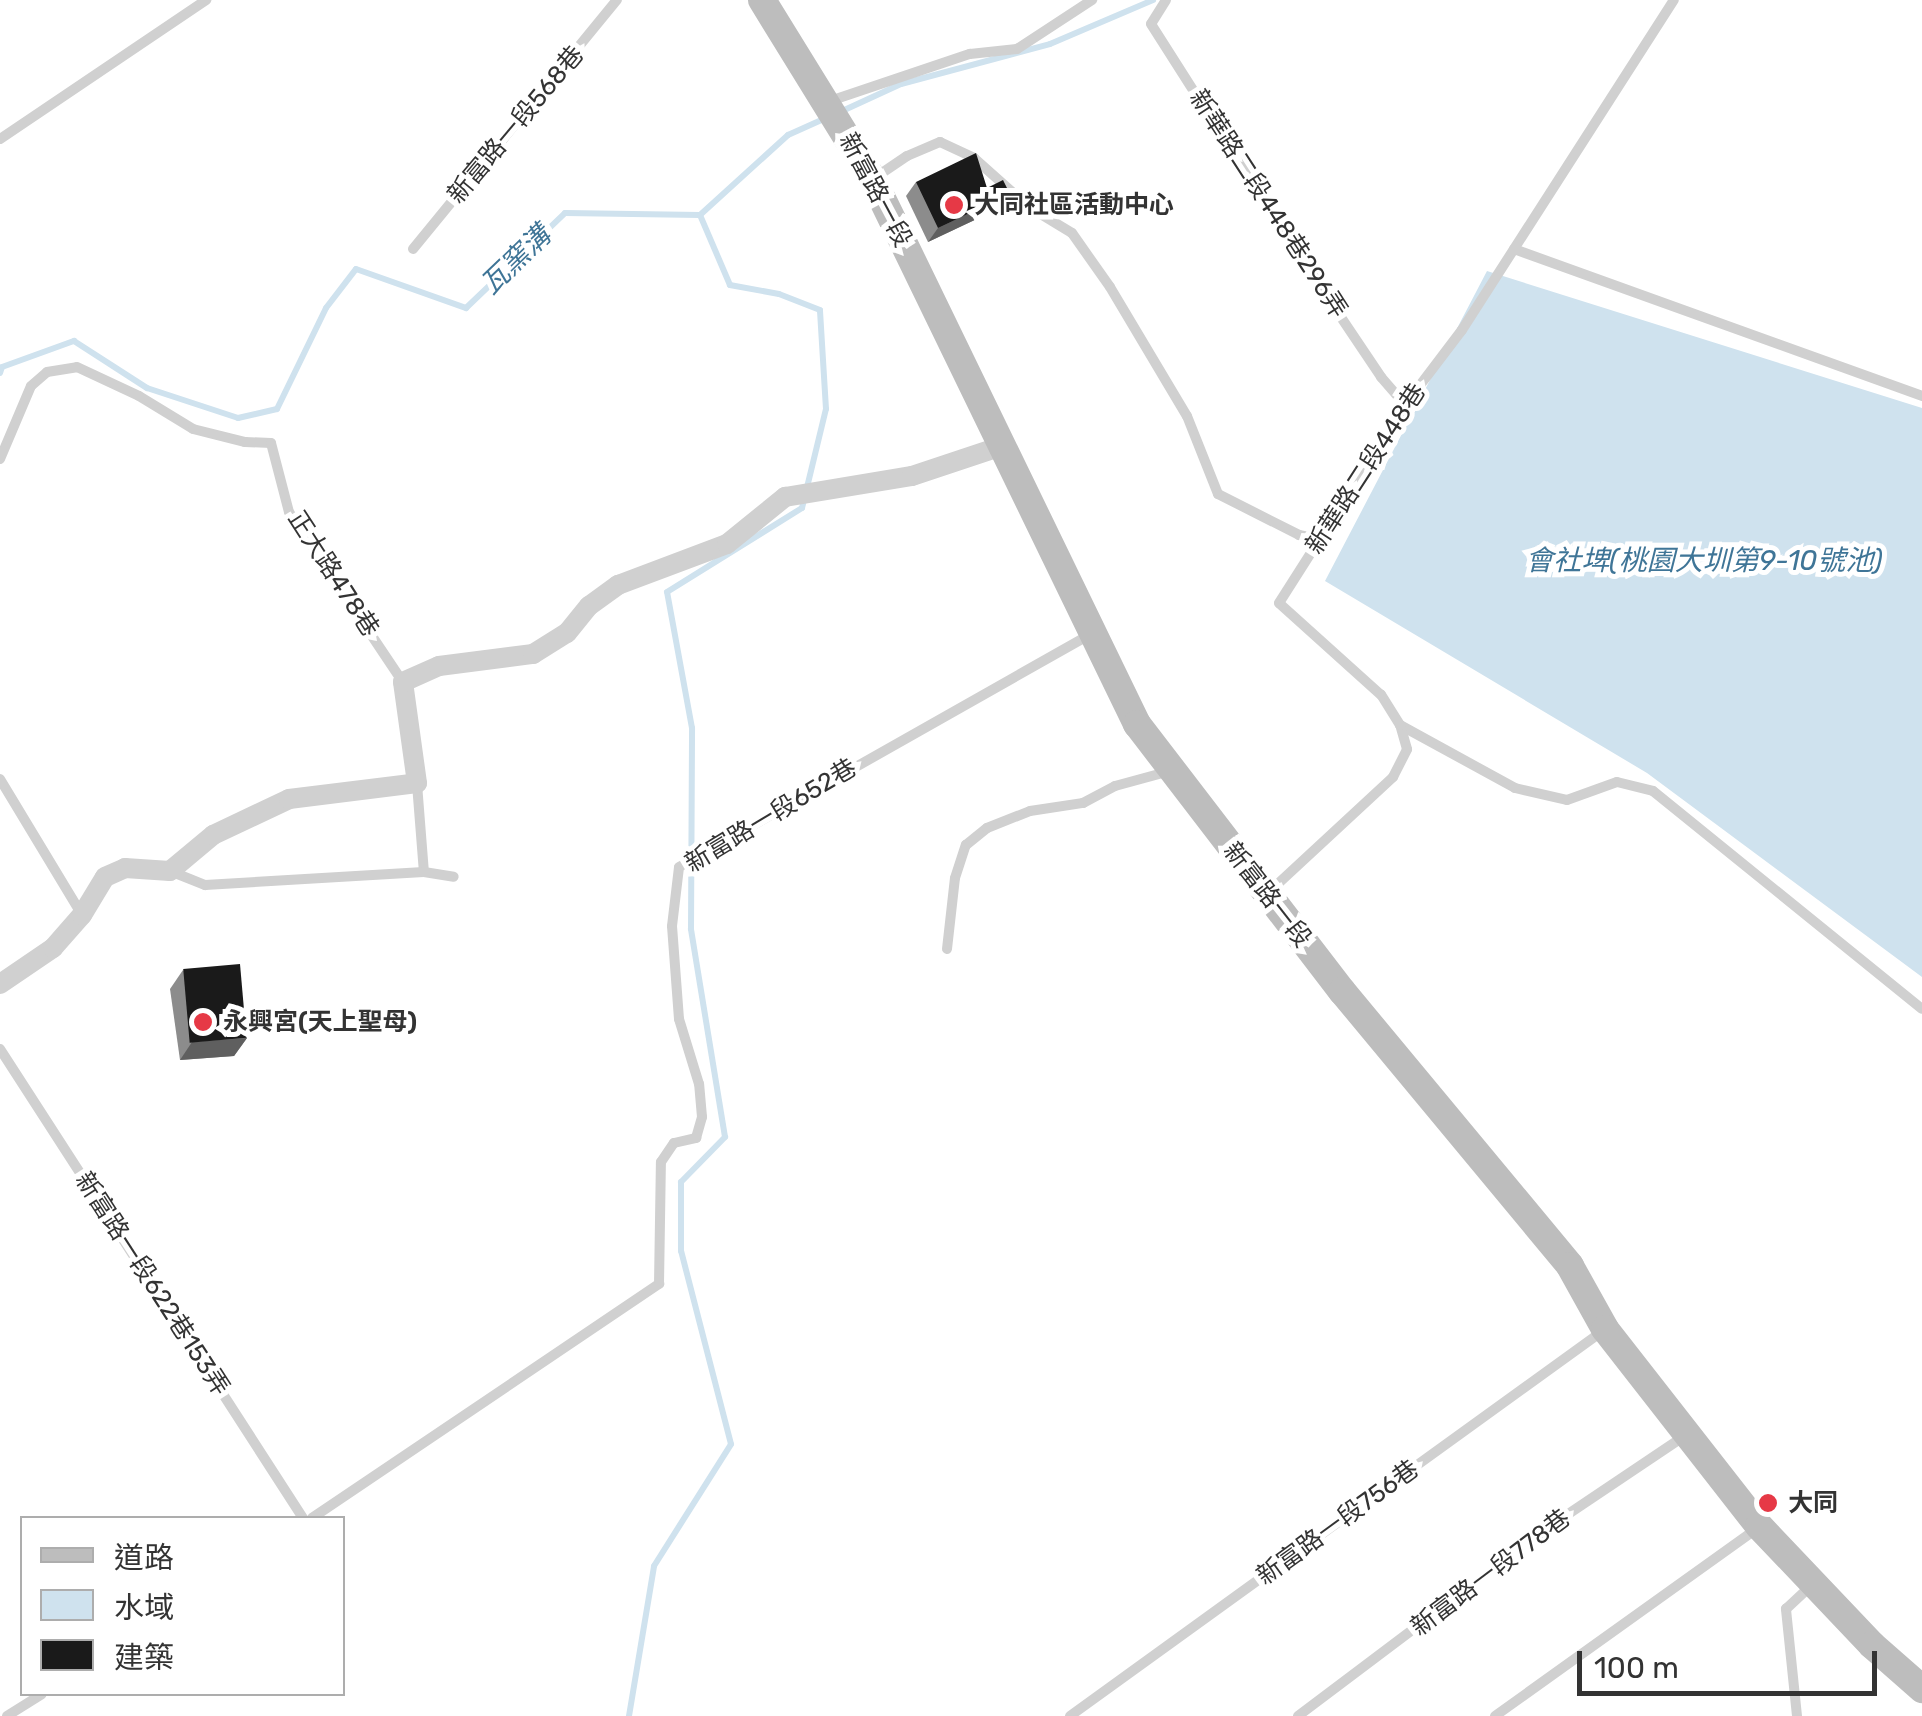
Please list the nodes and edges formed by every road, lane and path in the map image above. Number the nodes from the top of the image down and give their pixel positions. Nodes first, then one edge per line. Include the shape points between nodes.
1 (206, 0) edge
2 (617, 0) edge
3 (762, 0) edge
4 (1092, 0) edge
5 (1166, 0) edge
6 (1674, 0) edge
7 (827, 102) junction
8 (0, 139) edge
9 (873, 180) junction
10 (413, 249) dead end
11 (1514, 249) junction
12 (1922, 396) edge
13 (1405, 405) junction
14 (1005, 445) junction
15 (0, 458) edge
16 (1318, 540) junction
17 (1090, 634) junction
18 (403, 682) junction
19 (1400, 725) junction
20 (1171, 770) junction
21 (0, 780) edge
22 (417, 783) junction
23 (170, 871) junction
24 (424, 872) junction
25 (454, 877) dead end
26 (1267, 893) junction
27 (82, 915) junction
28 (948, 949) dead end
29 (0, 984) edge
30 (1922, 1009) edge
31 (0, 1050) edge
32 (1605, 1329) junction
33 (1687, 1434) junction
34 (302, 1516) edge
35 (315, 1516) edge
36 (1760, 1526) junction
37 (1814, 1583) junction
38 (1922, 1689) edge
39 (39, 1696) edge
40 (7, 1716) edge
41 (1070, 1716) edge
42 (1298, 1716) edge
43 (1495, 1716) edge
44 (1797, 1716) edge

1 - 8 lane
2 - 10 lane, 新富路一段568巷
3 - 7 street, 新富路一段
4 - 7 lane via 1017,49 970,54
5 - 13 lane, 新華路二段448巷296弄 via 1151,24
6 - 11 lane, 新華路二段448巷
7 - 9 street, 新富路一段
9 - 14 street, 新富路一段
9 - 16 lane via 940,142 974,158 1029,208 1072,234 1187,416 1218,494
11 - 12 lane
11 - 13 lane, 新華路二段448巷
13 - 16 lane, 新華路二段448巷
14 - 17 street, 新富路一段
14 - 18 street via 912,476 785,497 727,544 618,585 532,654 440,666
15 - 18 lane, 正大路478巷 via 31,386 47,372 76,368 193,429 271,442 289,512
16 - 19 lane, 新華路二段448巷 via 1278,603 1381,695
17 - 20 street, 新富路一段 via 1136,724
17 - 35 lane, 新富路一段652巷 via 678,867 672,926 679,1019 702,1117 696,1138 674,1143 661,1162 659,1284
18 - 22 street
19 - 26 lane via 1407,749 1394,777
19 - 30 lane via 1515,788 1567,800 1617,782 1653,792
20 - 26 street, 新富路一段
20 - 28 lane via 1083,803 1030,810 987,828 966,845 955,878
21 - 27 lane
22 - 23 street via 289,799 213,835
22 - 24 lane
23 - 24 lane via 204,885
23 - 27 street via 125,868 105,877
24 - 25 lane
26 - 32 street, 新富路一段 via 1570,1266
27 - 29 street via 53,948
31 - 34 lane, 新富路一段622巷153弄
32 - 33 street, 新富路一段
32 - 41 lane, 新富路一段756巷
33 - 36 street, 新富路一段
33 - 42 lane, 新富路一段778巷 via 1546,1529
36 - 37 street, 新富路一段
36 - 43 lane
37 - 38 street, 新富路一段
37 - 44 lane via 1786,1609
39 - 40 lane

